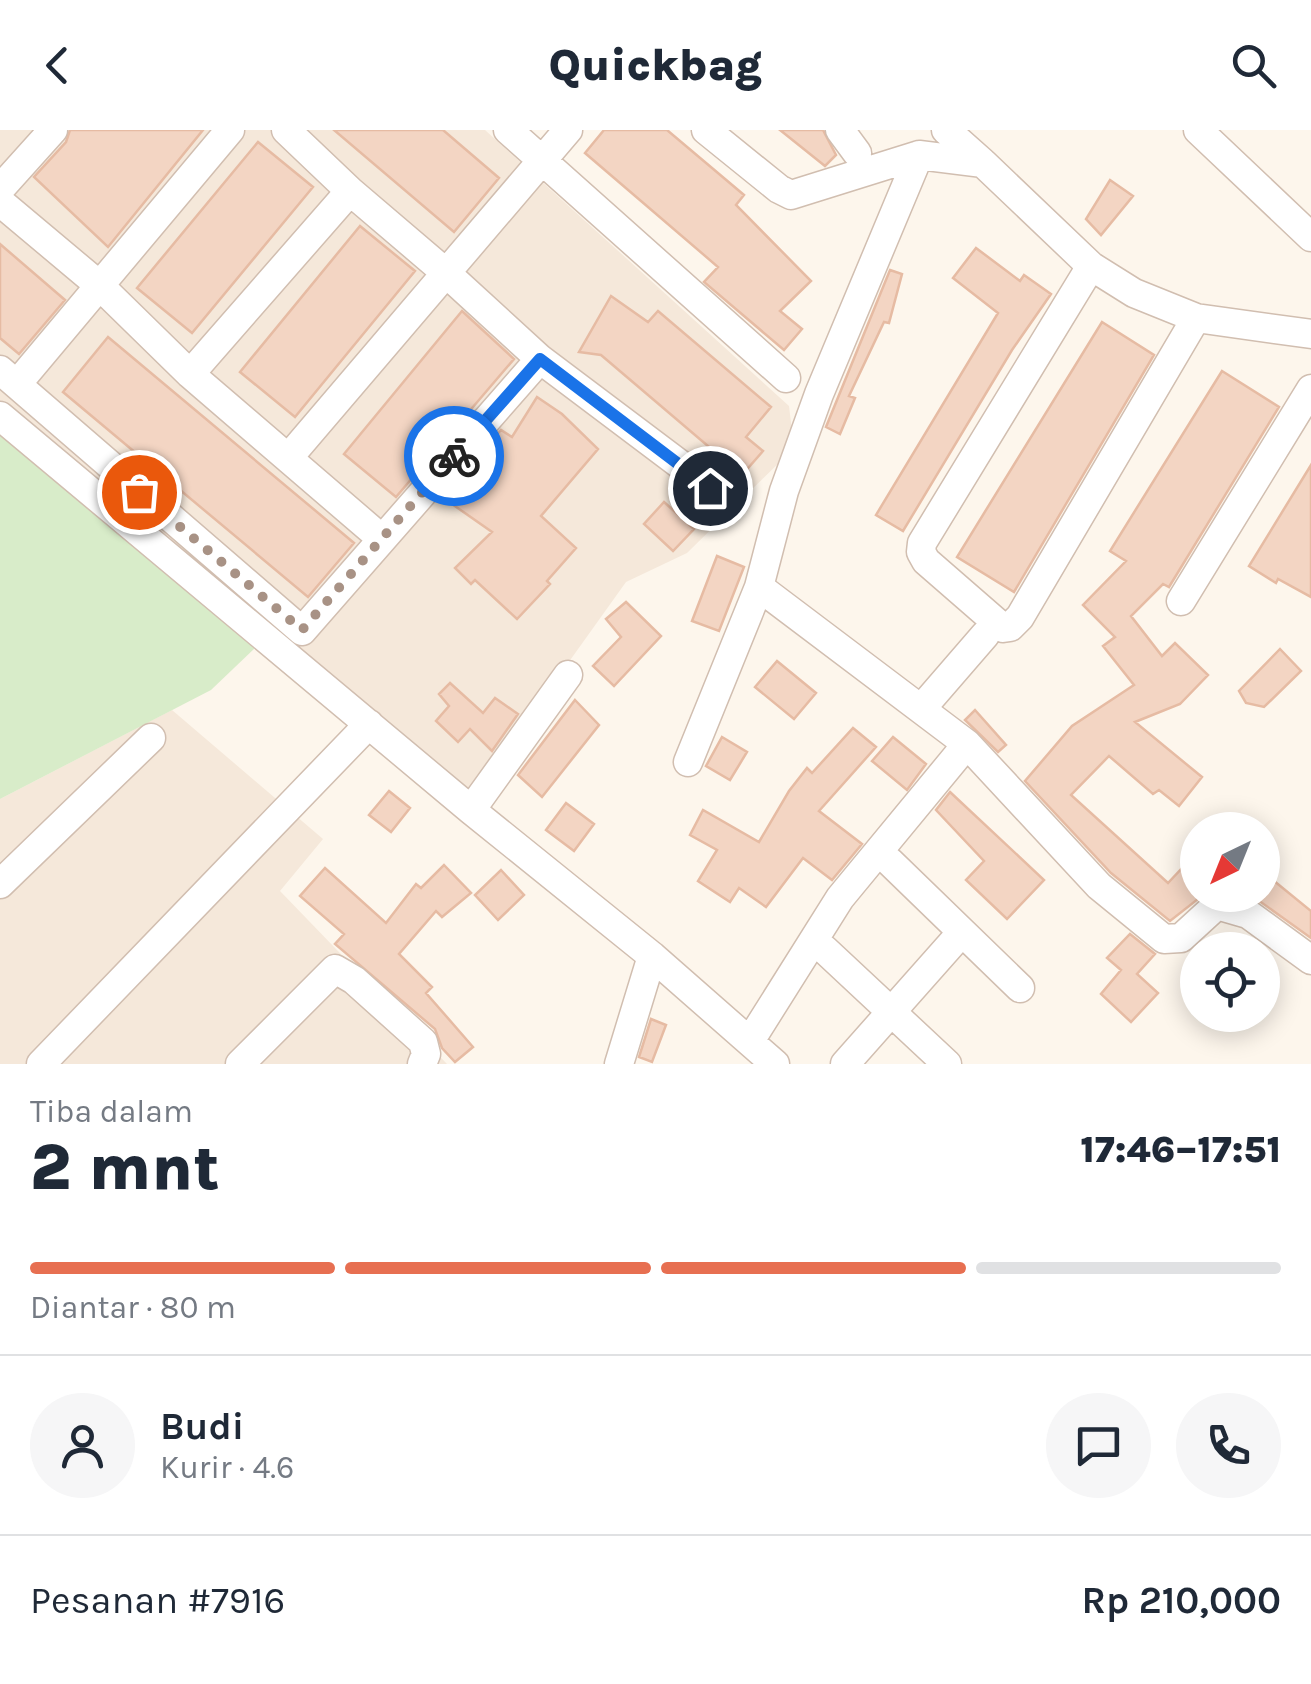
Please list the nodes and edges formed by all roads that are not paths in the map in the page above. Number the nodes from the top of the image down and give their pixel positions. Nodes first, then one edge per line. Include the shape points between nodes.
1 (53, 130) edge
2 (230, 130) edge
3 (286, 130) edge
4 (508, 130) edge
5 (568, 130) edge
6 (706, 130) edge
7 (840, 130) edge
8 (946, 130) edge
9 (1198, 130) edge
10 (858, 153) dead end
11 (919, 155) junction
12 (542, 160) junction
13 (983, 163) junction
14 (0, 189) edge
15 (350, 191) junction
16 (0, 202) edge
17 (1311, 237) edge
18 (1091, 266) junction
19 (445, 272) junction
20 (99, 285) junction
21 (1196, 318) junction
22 (1311, 334) edge
23 (540, 359) junction
24 (190, 374) junction
25 (8, 377) edge
26 (786, 378) dead end
27 (1311, 389) edge
28 (0, 416) edge
29 (289, 457) junction
30 (710, 488) dead end
31 (382, 538) junction
32 (759, 587) junction
33 (1181, 600) dead end
34 (986, 635) dead end
35 (568, 675) dead end
36 (920, 709) junction
37 (370, 724) junction
38 (151, 738) dead end
39 (967, 744) junction
40 (688, 762) dead end
41 (471, 810) junction
42 (890, 862) dead end
43 (0, 884) edge
44 (962, 932) junction
45 (825, 950) dead end
46 (652, 956) junction
47 (1311, 960) edge
48 (1020, 988) dead end
49 (891, 1012) junction
50 (750, 1041) junction
51 (41, 1064) edge
52 (240, 1064) edge
53 (422, 1064) edge
54 (619, 1064) edge
55 (775, 1064) edge
56 (845, 1064) edge
57 (947, 1064) edge

1 - 14 street
2 - 20 street
3 - 15 street
4 - 12 street
5 - 12 street
6 - 11 street via 791,195
7 - 10 street
8 - 13 street
9 - 17 street
11 - 13 street
11 - 32 street via 819,394
12 - 19 street
12 - 26 street
13 - 18 street
15 - 19 street
15 - 24 street
16 - 20 street
18 - 21 street via 1134,293
18 - 21 street via 922,543 926,561 1003,628 1020,617
19 - 23 street
19 - 29 street
20 - 24 street
20 - 25 street
21 - 22 street
23 - 30 street
23 - 31 street
24 - 29 street
25 - 31 street via 302,630
27 - 33 street
28 - 37 street
29 - 31 street
32 - 36 street
32 - 40 street
34 - 36 street
35 - 41 street
36 - 39 street
37 - 41 street
37 - 51 street
38 - 43 street
39 - 47 street via 1100,886 1164,940 1181,938 1217,905 1248,914
39 - 50 street via 840,898
41 - 46 street
42 - 44 street
44 - 48 street
44 - 49 street
45 - 49 street
46 - 50 street
46 - 54 street
49 - 56 street
49 - 57 street
50 - 55 street
52 - 53 street via 335,969 423,1042

